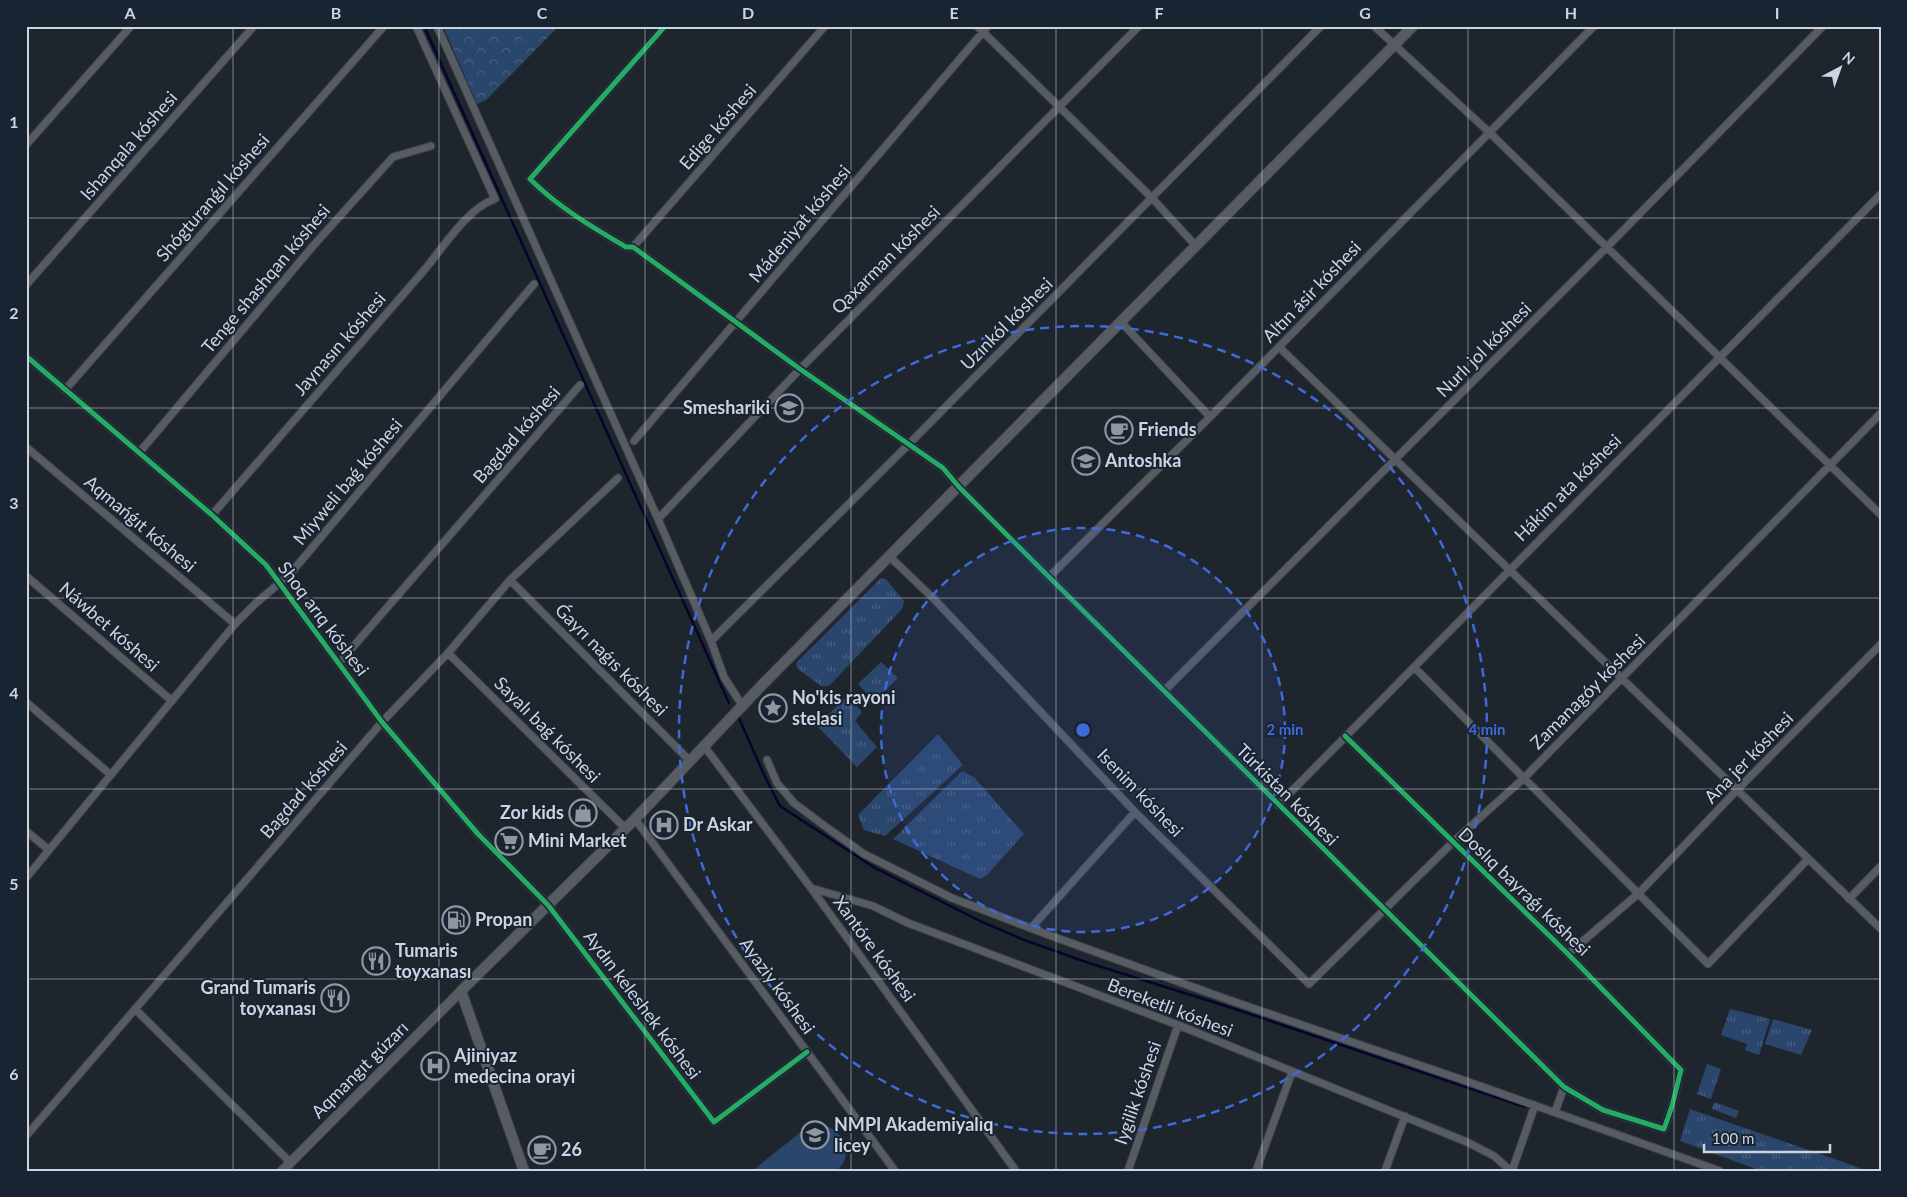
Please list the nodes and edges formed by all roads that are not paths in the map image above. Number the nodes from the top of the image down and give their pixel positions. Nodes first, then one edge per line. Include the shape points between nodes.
1 (131, 26) edge
2 (254, 26) edge
3 (384, 26) edge
4 (416, 26) edge
5 (436, 26) edge
6 (665, 26) edge
7 (825, 26) edge
8 (977, 26) edge
9 (1139, 26) edge
10 (1321, 26) edge
11 (1374, 26) edge
12 (1413, 26) edge
13 (1594, 26) edge
14 (1823, 26) edge
15 (986, 29) edge
16 (1395, 46) junction
17 (1058, 107) junction
18 (1490, 132) junction
19 (26, 145) edge
20 (431, 146) dead end
21 (1881, 194) edge
22 (1152, 198) junction
23 (1196, 246) junction
24 (633, 247) junction
25 (1607, 248) junction
26 (534, 284) dead end
27 (26, 285) edge
28 (736, 322) junction
29 (1121, 322) junction
30 (1279, 347) junction
31 (26, 356) edge
32 (1719, 356) junction
33 (800, 369) junction
34 (580, 385) dead end
35 (66, 390) junction
36 (1881, 413) edge
37 (1210, 417) junction
38 (634, 442) dead end
39 (909, 444) junction
40 (26, 447) edge
41 (139, 453) junction
42 (1396, 460) junction
43 (1830, 465) junction
44 (618, 478) dead end
45 (959, 487) junction
46 (212, 515) junction
47 (1881, 515) edge
48 (658, 519) junction
49 (890, 556) junction
50 (1509, 569) junction
51 (26, 576) edge
52 (1049, 577) junction
53 (510, 580) junction
54 (279, 585) junction
55 (235, 624) junction
56 (711, 641) junction
57 (1881, 644) edge
58 (448, 653) junction
59 (339, 663) junction
60 (1414, 667) junction
61 (1622, 679) junction
62 (1164, 691) junction
63 (172, 701) junction
64 (26, 702) edge
65 (742, 706) junction
66 (382, 722) junction
67 (1345, 736) junction
68 (704, 746) junction
69 (767, 760) dead end
70 (690, 761) junction
71 (111, 775) junction
72 (1524, 778) junction
73 (1736, 791) junction
74 (1278, 805) junction
75 (1135, 812) junction
76 (635, 819) junction
77 (625, 828) junction
78 (26, 831) edge
79 (1453, 842) junction
80 (49, 850) junction
81 (1808, 859) junction
82 (1881, 866) edge
83 (26, 878) edge
84 (811, 888) junction
85 (1639, 894) junction
86 (1849, 899) junction
87 (548, 905) junction
88 (1384, 910) junction
89 (1031, 928) junction
90 (1881, 929) edge
91 (1568, 954) junction
92 (1309, 984) joint
93 (461, 992) junction
94 (135, 1009) junction
95 (1178, 1025) junction
96 (807, 1052) junction
97 (1292, 1072) junction
98 (1564, 1087) junction
99 (1535, 1105) junction
100 (1555, 1112) junction
101 (1405, 1116) junction
102 (1664, 1129) joint
103 (26, 1136) edge
104 (290, 1162) junction
105 (282, 1171) edge
106 (524, 1171) edge
107 (895, 1171) edge
108 (1016, 1171) edge
109 (1128, 1171) edge
110 (1256, 1171) edge
111 (1385, 1171) edge
112 (1512, 1171) edge
113 (1720, 1171) edge

1 - 19 street
2 - 27 street, Ishanqala kóshesi
3 - 35 street, Shógturanǵıl kóshesi
4 - 46 street, Jaynasın kóshesi via 495,199 486,202 460,226
5 - 48 street
6 - 24 street, Túrkistan kóshesi via 530,178 548,197 583,221 626,247
7 - 24 street, Edige kóshesi
8 - 15 street
9 - 17 street, Qaxarman kóshesi
10 - 22 street, Uzınkól kóshesi
11 - 16 street
12 - 16 main road
13 - 18 street, Altın ásir kóshesi
14 - 25 street, Nurlı jol kóshesi
15 - 17 street
15 - 28 street, Mádeniyat kóshesi
16 - 18 street
16 - 23 main road
17 - 22 street
17 - 33 street, Qaxarman kóshesi
18 - 25 street
18 - 30 street, Altın ásir kóshesi
20 - 41 street, Tenge shashqan kóshesi via 393,156
21 - 32 street, Hákim ata kóshesi
22 - 23 street
22 - 39 street, Uzınkól kóshesi
23 - 29 main road
24 - 28 street, Túrkistan kóshesi
25 - 32 street
25 - 42 street, Nurlı jol kóshesi
26 - 54 street, Miyweli baǵ kóshesi
28 - 33 street, Túrkistan kóshesi
28 - 38 street, Mádeniyat kóshesi
29 - 37 street
29 - 45 main road
30 - 37 street, Altın ásir kóshesi
30 - 42 street
31 - 35 street, Shoq arıq kóshesi
32 - 43 street
32 - 50 street, Hákim ata kóshesi
33 - 39 street, Túrkistan kóshesi
33 - 48 street, Qaxarman kóshesi
34 - 59 street, Bagdad kóshesi
35 - 41 street, Shoq arıq kóshesi
36 - 43 street, Zamanagóy kóshesi
37 - 52 street, Altın ásir kóshesi
39 - 45 street, Túrkistan kóshesi via 943,468
39 - 56 street, Uzınkól kóshesi
40 - 55 street, Aqmańǵıt kóshesi
41 - 46 street, Shoq arıq kóshesi
42 - 50 street
42 - 62 street, Nurlı jol kóshesi
43 - 47 street
43 - 61 street, Zamanagóy kóshesi
44 - 53 street, Bagdad kóshesi
45 - 49 main road
45 - 52 street, Túrkistan kóshesi
46 - 54 street, Shoq arıq kóshesi via 260,560
48 - 56 street
49 - 65 main road
49 - 75 street, Isenim kóshesi
50 - 60 street, Hákim ata kóshesi
50 - 61 street
51 - 63 street, Náwbet kóshesi
52 - 62 street, Túrkistan kóshesi
53 - 58 street, Bagdad kóshesi
53 - 70 street, Ǵayrı naǵıs kóshesi
54 - 55 street, Miyweli baǵ kóshesi
54 - 59 street, Shoq arıq kóshesi
55 - 63 street, Miyweli baǵ kóshesi
56 - 65 street via 724,677
57 - 73 street, Ana jer kóshesi
58 - 66 street, Bagdad kóshesi
58 - 77 street, Sayalı baǵ kóshesi
59 - 66 street, Shoq arıq kóshesi
60 - 67 street, Hákim ata kóshesi
60 - 72 street
61 - 72 street, Zamanagóy kóshesi
61 - 73 street
62 - 74 street, Túrkistan kóshesi
63 - 71 street, Miyweli baǵ kóshesi
64 - 71 street
65 - 68 main road
66 - 87 street, Shoq arıq kóshesi via 478,834
66 - 94 street, Bagdad kóshesi
67 - 74 street, Hákim ata kóshesi
67 - 79 street, Doslıq bayraǵı kóshesi
68 - 70 main road
68 - 84 street, Xantóre kóshesi
69 - 89 street via 777,784 794,803 864,854 952,898
70 - 76 main road
71 - 80 street, Miyweli baǵ kóshesi
72 - 79 street, Zamanagóy kóshesi
72 - 85 street
73 - 81 street
73 - 85 street, Ana jer kóshesi
74 - 88 street, Túrkistan kóshesi
75 - 89 street
75 - 92 street, Isenim kóshesi
76 - 77 main road
76 - 96 street, Ayaziy kóshesi
77 - 87 main road
78 - 80 street
79 - 88 street, Zamanagóy kóshesi
79 - 91 street, Doslıq bayraǵı kóshesi
80 - 83 street, Miyweli baǵ kóshesi
81 - 85 street via 1708,964
81 - 86 street
82 - 86 street
84 - 95 street, Bereketli kóshesi via 873,906 908,923
84 - 108 street, Xantóre kóshesi
85 - 91 street, Ana jer kóshesi
86 - 90 street
87 - 93 main road
87 - 96 street, Aydın keleshek kóshesi via 714,1122
88 - 92 street, Zamanagóy kóshesi
88 - 98 street, Túrkistan kóshesi
89 - 99 street
91 - 102 street, Doslıq bayraǵı kóshesi via 1681,1070
93 - 104 street, Aqmangıt gúzarı
93 - 106 main road
94 - 103 street, Bagdad kóshesi
94 - 104 street
95 - 97 street, Bereketli kóshesi
95 - 109 street, Iygilik kóshesi
96 - 107 street, Ayaziy kóshesi
97 - 101 street, Bereketli kóshesi
97 - 110 street
98 - 100 street
98 - 102 street, Túrkistan kóshesi via 1603,1110
99 - 100 street
99 - 112 street
100 - 113 street
101 - 111 street
101 - 112 street, Bereketli kóshesi via 1467,1142 1494,1156
104 - 105 street, Aqmangıt gúzarı

